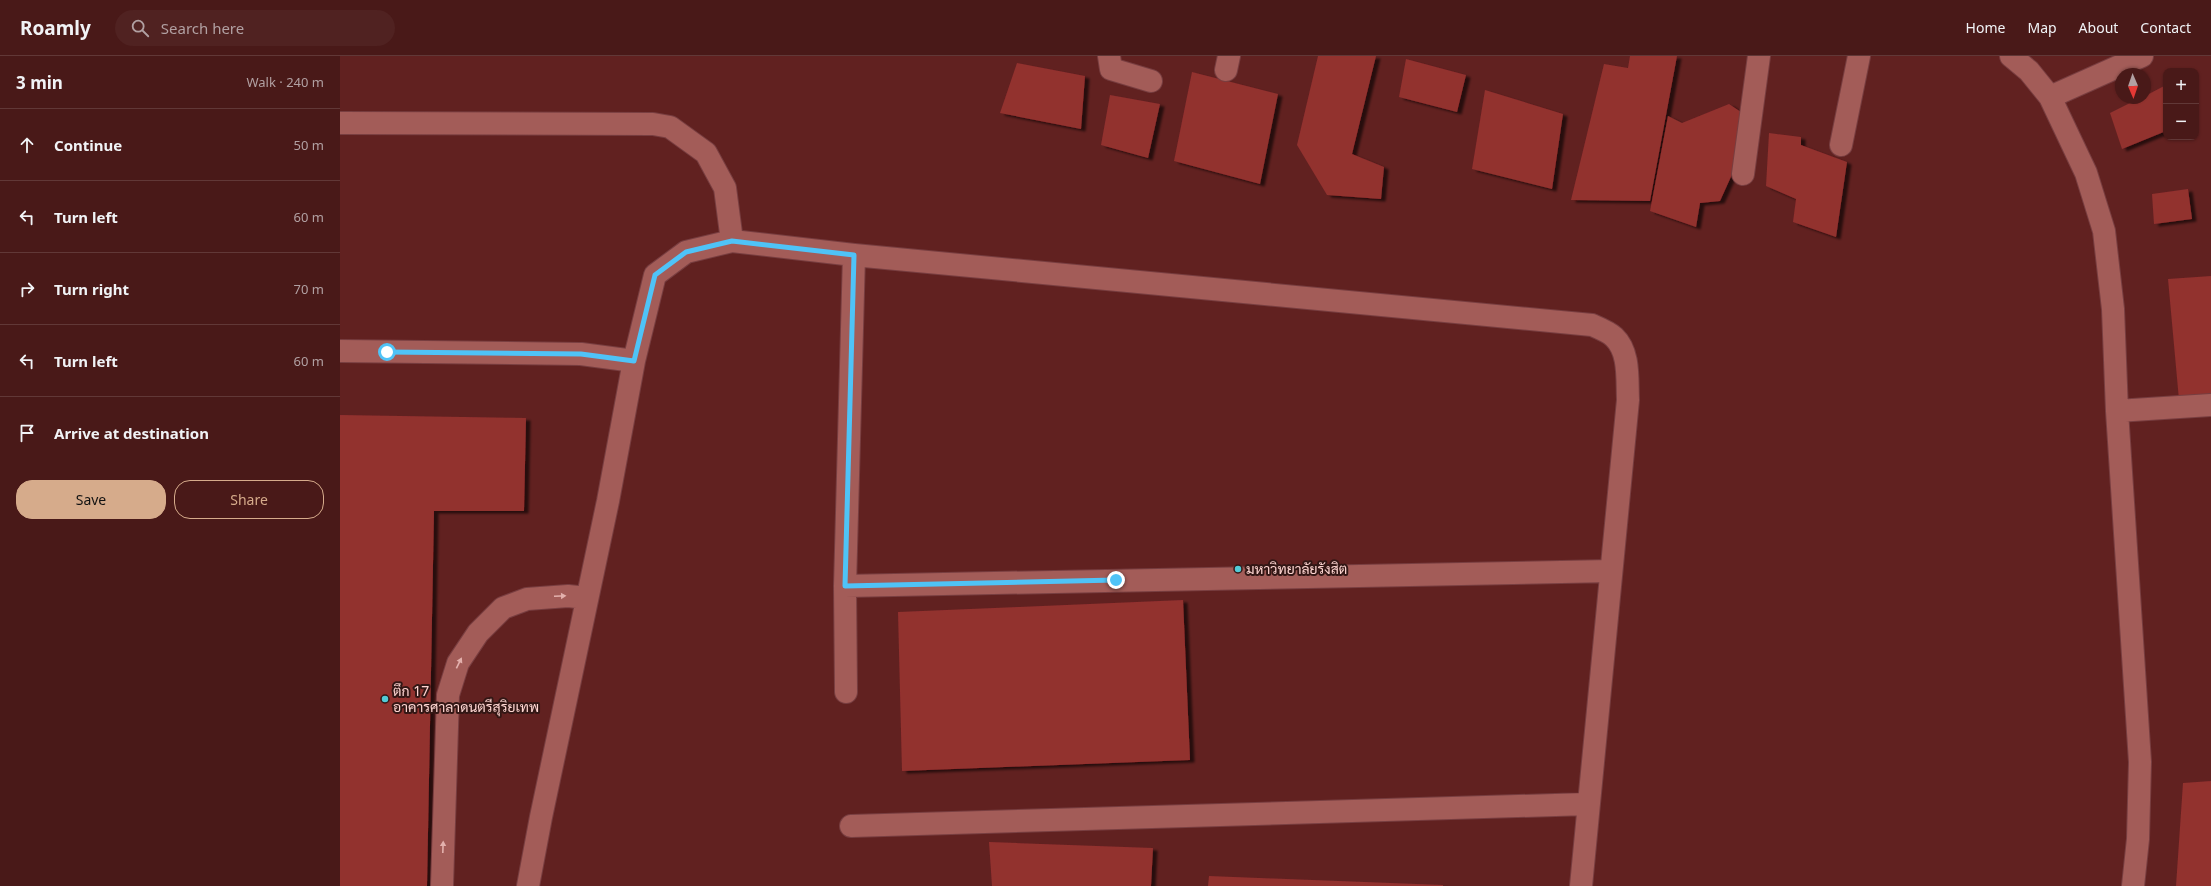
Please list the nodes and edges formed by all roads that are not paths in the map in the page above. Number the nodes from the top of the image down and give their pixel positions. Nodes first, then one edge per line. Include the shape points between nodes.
1 (1109, 56) edge
2 (1759, 56) edge
3 (1859, 56) edge
4 (2011, 56) edge
5 (2142, 56) edge
6 (1151, 81) dead end
7 (2050, 97) junction
8 (340, 123) edge
9 (1841, 145) dead end
10 (1743, 174) dead end
11 (732, 241) junction
12 (854, 255) junction
13 (340, 351) edge
14 (634, 361) junction
15 (2211, 405) edge
16 (2117, 411) junction
17 (1611, 570) junction
18 (845, 586) junction
19 (587, 598) junction
20 (846, 692) dead end
21 (1587, 804) junction
22 (851, 826) dead end
23 (442, 886) edge
24 (528, 886) edge
25 (1581, 886) edge
26 (2133, 886) edge

1 - 6 street via 1111,69
2 - 10 street
3 - 9 street
4 - 7 street via 2029,70
5 - 7 street
7 - 16 street via 2086,173 2104,231 2113,310
8 - 11 street via 653,124 670,127 706,153 722,182
11 - 12 street
11 - 14 street via 686,252 655,275
12 - 17 street via 1592,325 1614,336 1624,350 1627,372 1628,400
12 - 18 street
13 - 14 street via 581,354
14 - 19 street
15 - 16 street
16 - 26 street via 2140,762 2138,838
17 - 18 street
17 - 21 street
18 - 20 street
23 -> 19 street via 448,695 458,663 478,633 503,608 527,599 568,596
19 - 24 street
21 - 22 street
21 - 25 street

